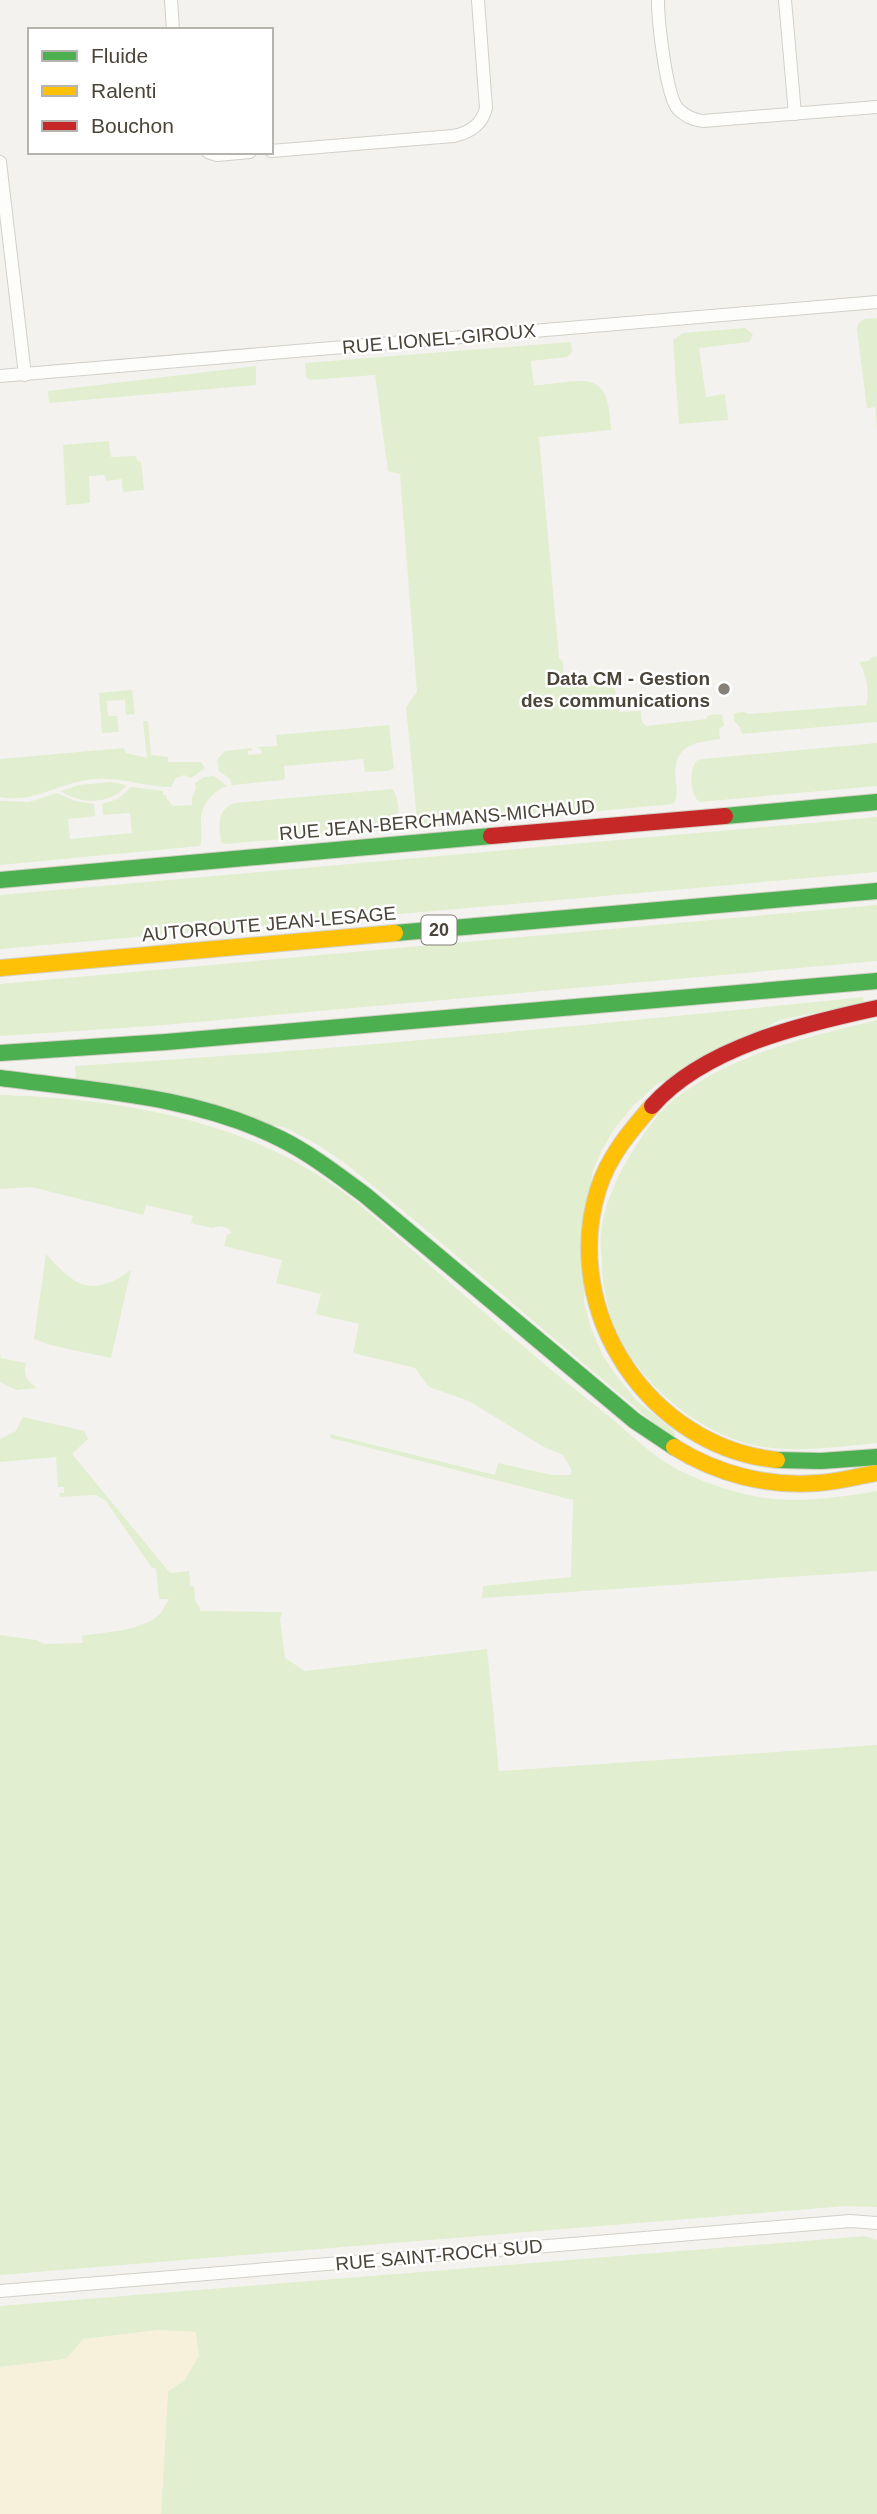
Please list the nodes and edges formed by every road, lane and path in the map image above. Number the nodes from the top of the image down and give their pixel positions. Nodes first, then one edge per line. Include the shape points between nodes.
1 (171, 0) edge
2 (478, 0) edge
3 (658, 0) edge
4 (785, 0) edge
5 (173, 28) edge
6 (877, 107) edge
7 (795, 114) junction
8 (273, 150) edge
9 (0, 162) edge
10 (877, 302) edge
11 (25, 374) junction
12 (0, 376) edge
13 (877, 802) edge
14 (0, 880) edge
15 (877, 891) edge
16 (0, 968) edge
17 (877, 981) edge
18 (877, 1008) edge
19 (0, 1053) edge
20 (0, 1078) edge
21 (877, 1457) edge
22 (877, 1473) edge
23 (877, 2222) edge
24 (0, 2291) edge

1 - 5 street
2 - 8 street via 486,108 470,131
3 - 7 street via 671,95 686,116 703,121
4 - 7 street
6 - 7 street
9 - 11 street
10 - 11 street, RUE LIONEL-GIROUX
11 - 12 street, RUE LIONEL-GIROUX
13 - 14 main road, RUE JEAN-BERCHMANS-MICHAUD
15 - 16 main road, AUTOROUTE JEAN-LESAGE / 20
17 - 19 main road
18 - 21 main road via 752,1044 694,1072 657,1099 624,1136 607,1167 592,1212 588,1252 592,1291 611,1346 638,1387 675,1421 719,1446 763,1458 805,1462
20 - 22 main road via 168,1100 242,1122 298,1148 380,1207 635,1420 703,1464 773,1482 817,1483
23 - 24 street, RUE SAINT-ROCH SUD

